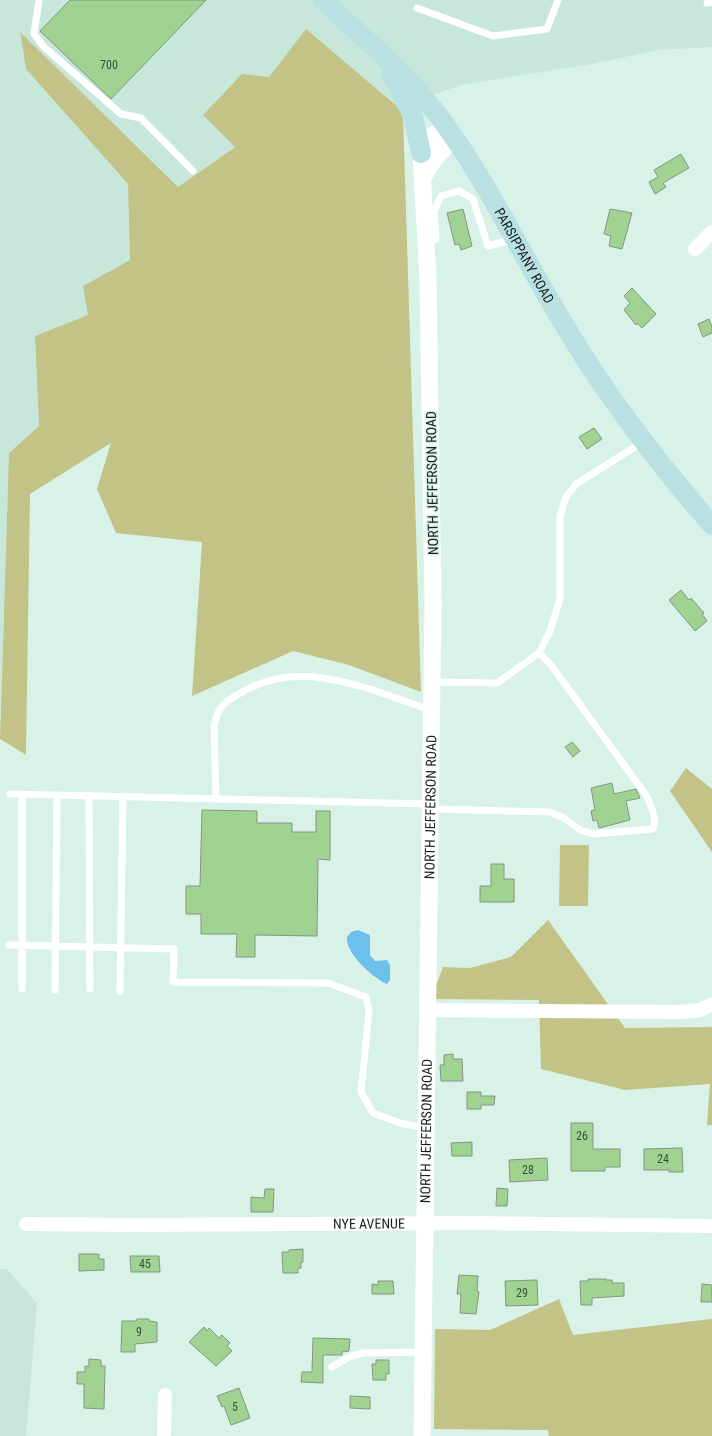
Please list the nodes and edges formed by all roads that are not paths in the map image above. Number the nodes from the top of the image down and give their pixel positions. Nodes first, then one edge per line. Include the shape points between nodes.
1 (39, 0) edge
2 (323, 0) edge
3 (558, 0) edge
4 (417, 8) dead end
5 (375, 50) junction
6 (450, 133) junction
7 (421, 153) junction
8 (193, 171) dead end
9 (423, 178) junction
10 (712, 232) edge
11 (514, 239) junction
12 (426, 244) junction
13 (695, 249) dead end
14 (644, 442) junction
15 (712, 525) edge
16 (539, 653) junction
17 (432, 682) junction
18 (432, 710) junction
19 (10, 794) dead end
20 (22, 794) junction
21 (57, 795) junction
22 (88, 796) junction
23 (123, 796) junction
24 (216, 799) junction
25 (430, 806) junction
26 (9, 946) dead end
27 (22, 946) junction
28 (56, 947) junction
29 (89, 948) junction
30 (122, 948) junction
31 (22, 989) dead end
32 (90, 989) dead end
33 (55, 990) dead end
34 (120, 991) dead end
35 (712, 1004) edge
36 (427, 1010) junction
37 (425, 1128) junction
38 (424, 1223) junction
39 (26, 1224) dead end
40 (712, 1226) edge
41 (423, 1352) junction
42 (332, 1367) dead end
43 (165, 1395) dead end
44 (164, 1436) edge
45 (422, 1436) edge

1 - 8 lane via 34,34 44,48 122,114 140,118
2 - 5 main road, PARSIPPANY ROAD
3 - 4 lane via 547,29 493,36
5 - 6 main road, PARSIPPANY ROAD via 415,88
5 - 7 main road via 408,103 418,133
6 - 7 street via 433,135
6 - 9 street
6 - 11 main road, PARSIPPANY ROAD via 471,162
7 - 9 street, NORTH JEFFERSON ROAD
9 - 12 street, NORTH JEFFERSON ROAD
10 - 13 street
11 - 12 lane via 488,246 473,199 459,191 441,196 434,212 436,239
11 - 14 main road, PARSIPPANY ROAD via 601,384
12 - 17 street, NORTH JEFFERSON ROAD via 431,389
14 - 15 main road, PARSIPPANY ROAD
14 - 16 lane via 576,484 566,497 560,516 560,599 550,631
16 - 17 lane via 497,684
16 - 25 lane via 551,665 646,795 652,809 652,829 593,834 580,830 564,818 550,812
17 - 18 street, NORTH JEFFERSON ROAD
18 - 24 lane via 358,684 330,679 291,677 258,684 220,706 216,715
18 - 25 street, NORTH JEFFERSON ROAD
19 - 20 lane
20 - 21 lane
20 - 27 lane
21 - 22 lane
21 - 28 lane
22 - 23 lane
22 - 29 lane
23 - 24 lane
23 - 30 lane
24 - 25 lane
25 - 36 street, NORTH JEFFERSON ROAD
26 - 27 lane
27 - 28 lane
27 - 31 lane
28 - 29 lane
28 - 33 lane
29 - 30 lane
29 - 32 lane
30 - 34 lane
30 - 37 lane via 174,949 173,982 328,983 366,997 369,1012 361,1092 373,1113 400,1123
35 - 36 street via 700,1010 679,1012
36 - 37 street, NORTH JEFFERSON ROAD
37 - 38 street, NORTH JEFFERSON ROAD
38 - 39 street, NYE AVENUE
38 - 40 street, NYE AVENUE
38 - 41 street, NORTH JEFFERSON ROAD
41 - 42 lane via 351,1356
41 - 45 street, NORTH JEFFERSON ROAD
43 - 44 street

